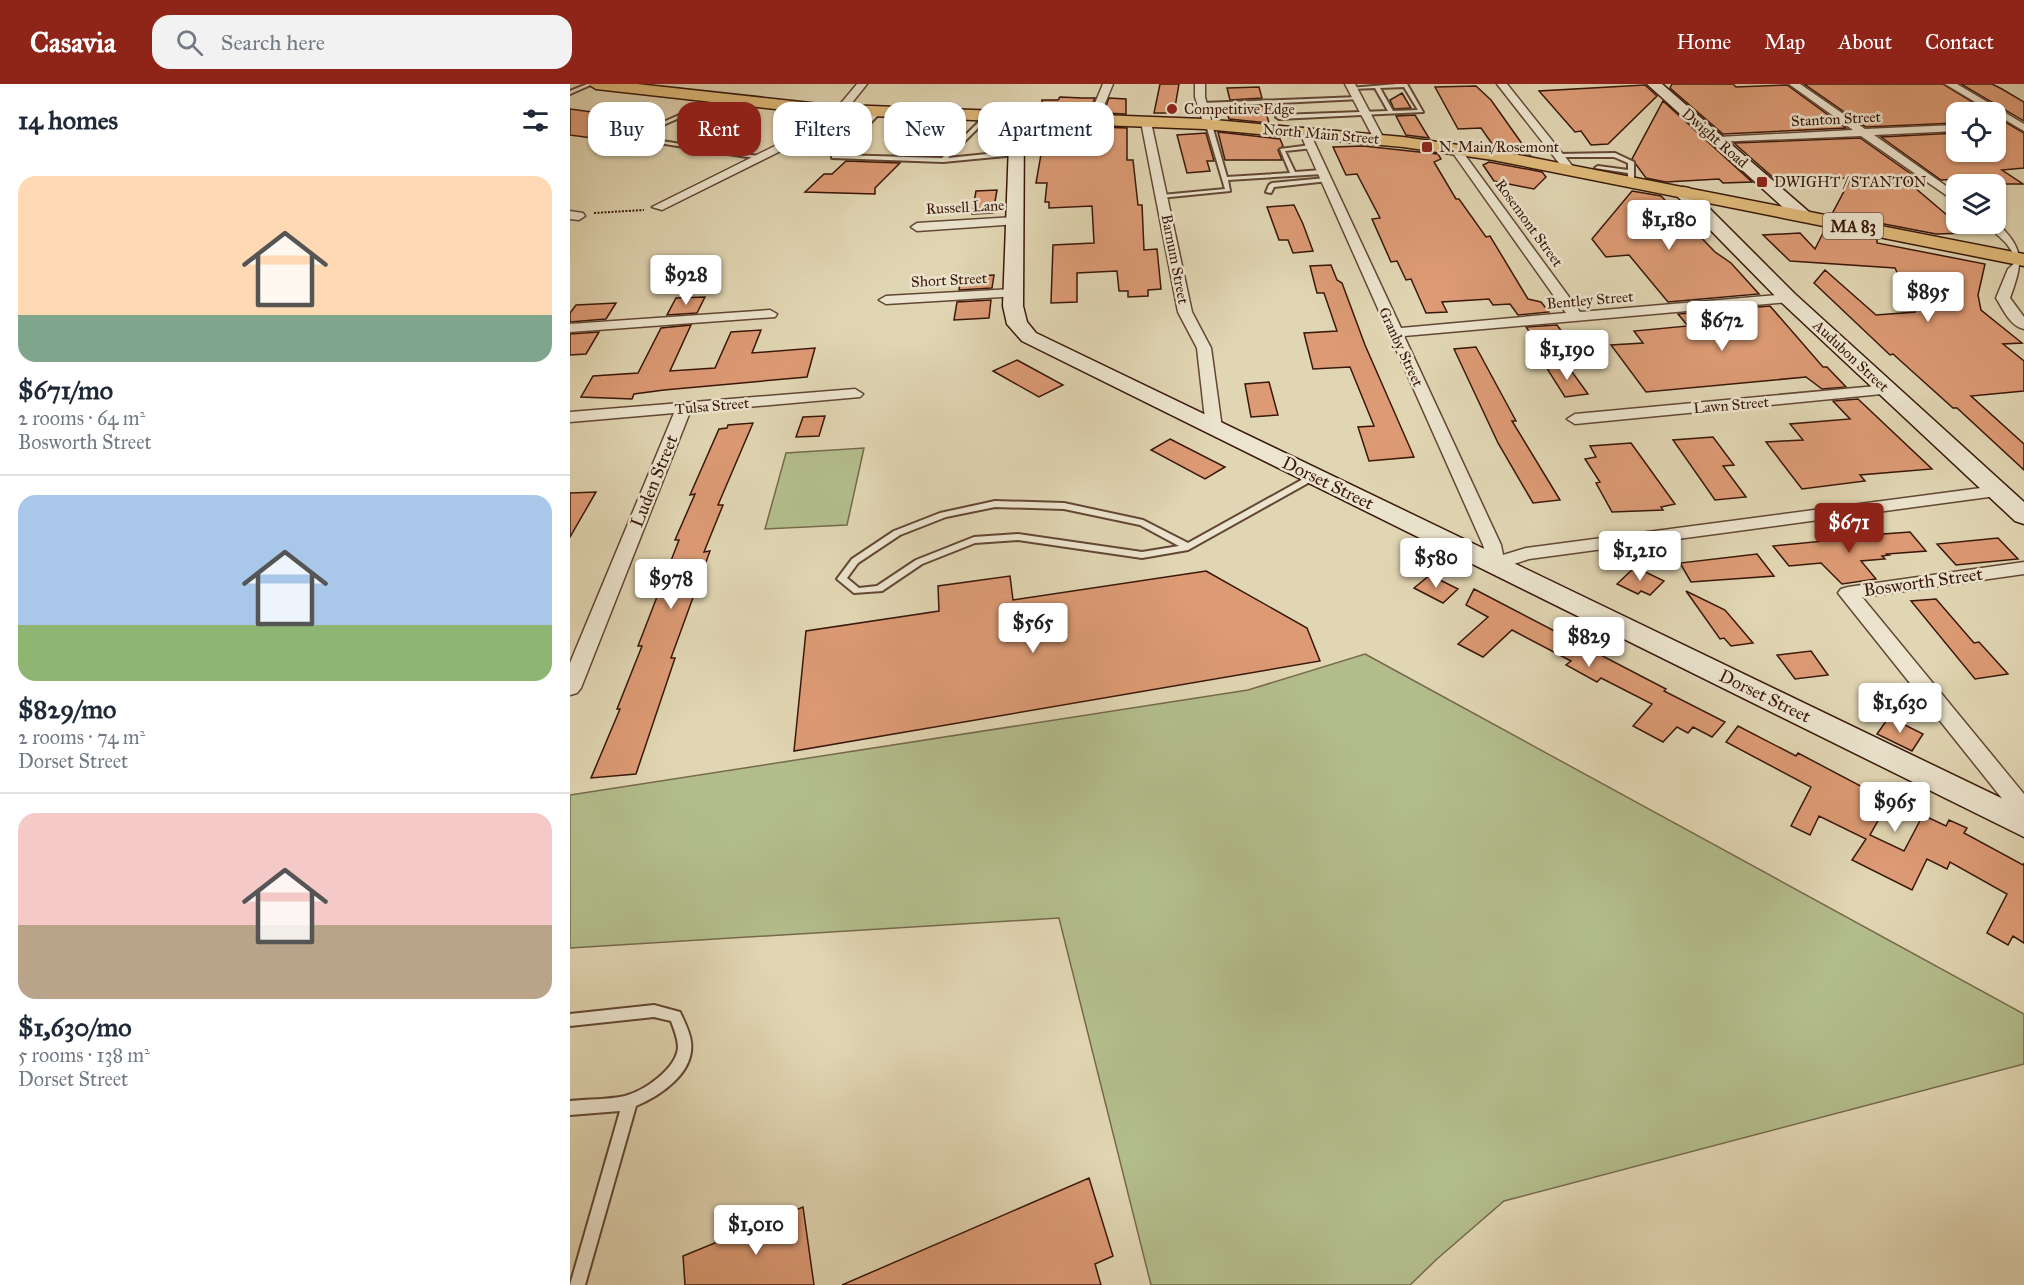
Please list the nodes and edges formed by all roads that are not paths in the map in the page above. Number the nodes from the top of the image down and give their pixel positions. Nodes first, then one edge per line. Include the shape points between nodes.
1 (591, 84) edge
2 (596, 84) edge
3 (862, 84) edge
4 (1108, 84) edge
5 (1200, 84) edge
6 (1502, 84) edge
7 (1654, 84) edge
8 (1794, 84) edge
9 (1950, 84) edge
10 (1377, 87) junction
11 (660, 88) edge
12 (1353, 90) edge
13 (570, 93) edge
14 (718, 99) junction
15 (847, 102) edge
16 (1100, 102) edge
17 (1273, 102) junction
18 (773, 104) edge
19 (1202, 105) junction
20 (872, 112) edge
21 (878, 112) junction
22 (1365, 112) junction
23 (1391, 112) junction
24 (978, 116) edge
25 (1114, 121) edge
26 (1146, 122) junction
27 (1281, 123) junction
28 (1209, 124) junction
29 (978, 125) edge
30 (2021, 126) edge
31 (1946, 129) edge
32 (1304, 131) junction
33 (1864, 133) junction
34 (1379, 139) junction
35 (1718, 140) junction
36 (1311, 147) junction
37 (1455, 149) junction
38 (773, 151) edge
39 (985, 156) edge
40 (1016, 156) edge
41 (1559, 156) junction
42 (758, 158) junction
43 (943, 160) junction
44 (1598, 168) dead end
45 (1570, 170) junction
46 (1293, 174) junction
47 (1324, 176) junction
48 (1631, 177) junction
49 (1225, 179) junction
50 (1946, 191) edge
51 (1269, 192) dead end
52 (1683, 192) junction
53 (1162, 197) junction
54 (658, 207) road end
55 (1803, 216) junction
56 (1015, 221) junction
57 (917, 226) dead end
58 (2003, 234) edge
59 (2024, 260) edge
60 (1013, 293) junction
61 (1788, 298) junction
62 (886, 300) dead end
63 (770, 314) dead end
64 (1576, 317) junction
65 (2024, 326) edge
66 (570, 328) edge
67 (1394, 333) junction
68 (1887, 390) junction
69 (855, 394) dead end
70 (684, 408) junction
71 (570, 417) edge
72 (1575, 419) dead end
73 (1214, 428) junction
74 (1314, 476) junction
75 (1996, 491) junction
76 (2024, 516) edge
77 (1188, 547) junction
78 (1496, 564) junction
79 (2024, 568) edge
80 (570, 688) edge
81 (2024, 810) edge
82 (2024, 824) edge
83 (570, 1020) edge
84 (630, 1101) junction
85 (570, 1108) edge
86 (576, 1285) edge

1 - 13 lane
2 - 11 main road, North Main Street / MA 83
3 - 15 street
4 - 16 street
5 - 19 street
6 - 41 street
7 - 35 street, Dwight Road
8 - 33 street
9 - 30 street
10 - 12 lane
10 - 23 lane
10 - 23 lane via 1405,85 1421,111
11 - 14 main road, North Main Street / MA 83
12 - 17 lane
12 - 22 street
14 - 18 main road, North Main Street / MA 83
14 - 42 lane via 630,138
17 - 19 lane
17 - 27 lane
19 - 28 street
20 - 21 main road, North Main Street / MA 83
21 - 24 main road, North Main Street / MA 83
21 - 43 lane via 834,157
22 - 23 lane
22 - 27 lane
22 - 34 street
25 - 26 main road, North Main Street / MA 83
26 - 28 main road, North Main Street / MA 83
26 - 53 street, Barnum Street
27 - 28 main road, North Main Street / MA 83
27 - 32 main road, North Main Street / MA 83
28 - 49 lane
29 - 43 lane
31 - 33 street, Stanton Street
32 - 34 main road, North Main Street / MA 83
32 - 36 street, Granby Street
33 - 35 street, Stanton Street
33 - 50 street
34 - 37 main road, North Main Street / MA 83
35 - 55 street, Dwight Road
36 - 46 lane via 1282,150
36 - 47 street, Granby Street
37 - 45 main road, North Main Street / MA 83
37 - 64 street, Rosemont Street
38 - 42 street
39 - 43 lane
40 - 56 street, Dorset Street
41 - 45 street
41 - 48 lane via 1615,155 1631,162
42 - 54 street
44 - 48 lane
45 - 48 main road, North Main Street / MA 83
46 - 47 lane
46 - 49 lane
47 - 51 lane via 1272,185
47 - 67 street, Granby Street
48 - 52 main road, North Main Street / MA 83
49 - 53 lane via 1228,190 1224,192
52 - 55 main road, MA 83
52 - 61 street, Audubon Street
53 - 73 street, Barnum Street via 1185,312 1204,348
55 - 59 main road, MA 83
56 - 57 street, Russell Lane
56 - 60 street, Dorset Street
58 - 59 street
59 - 65 street via 2015,269 2003,298
60 - 62 street, Short Street
60 - 73 street, Dorset Street via 1015,320 1033,339
61 - 64 street, Bentley Street
61 - 68 street, Audubon Street
63 - 66 street
64 - 67 street, Bentley Street
67 - 78 street, Granby Street via 1492,545
68 - 72 street, Lawn Street
68 - 75 street, Audubon Street
69 - 70 street, Tulsa Street
70 - 71 street, Tulsa Street
70 - 80 street, Luden Street
73 - 74 street, Dorset Street
74 - 77 lane
74 - 78 street, Dorset Street
75 - 76 street, Audubon Street
75 - 78 street via 1526,554
77 - 77 lane via 1143,523 1064,506 995,504 943,515 897,533 855,561 842,579 857,591 879,589 919,562 974,540 1018,537 1142,555
78 - 82 street, Dorset Street
79 - 81 street, Bosworth Street via 1848,593
83 - 84 lane via 654,1011 675,1016 684,1034 684,1051 675,1070 653,1091
84 - 85 lane
84 - 86 lane

